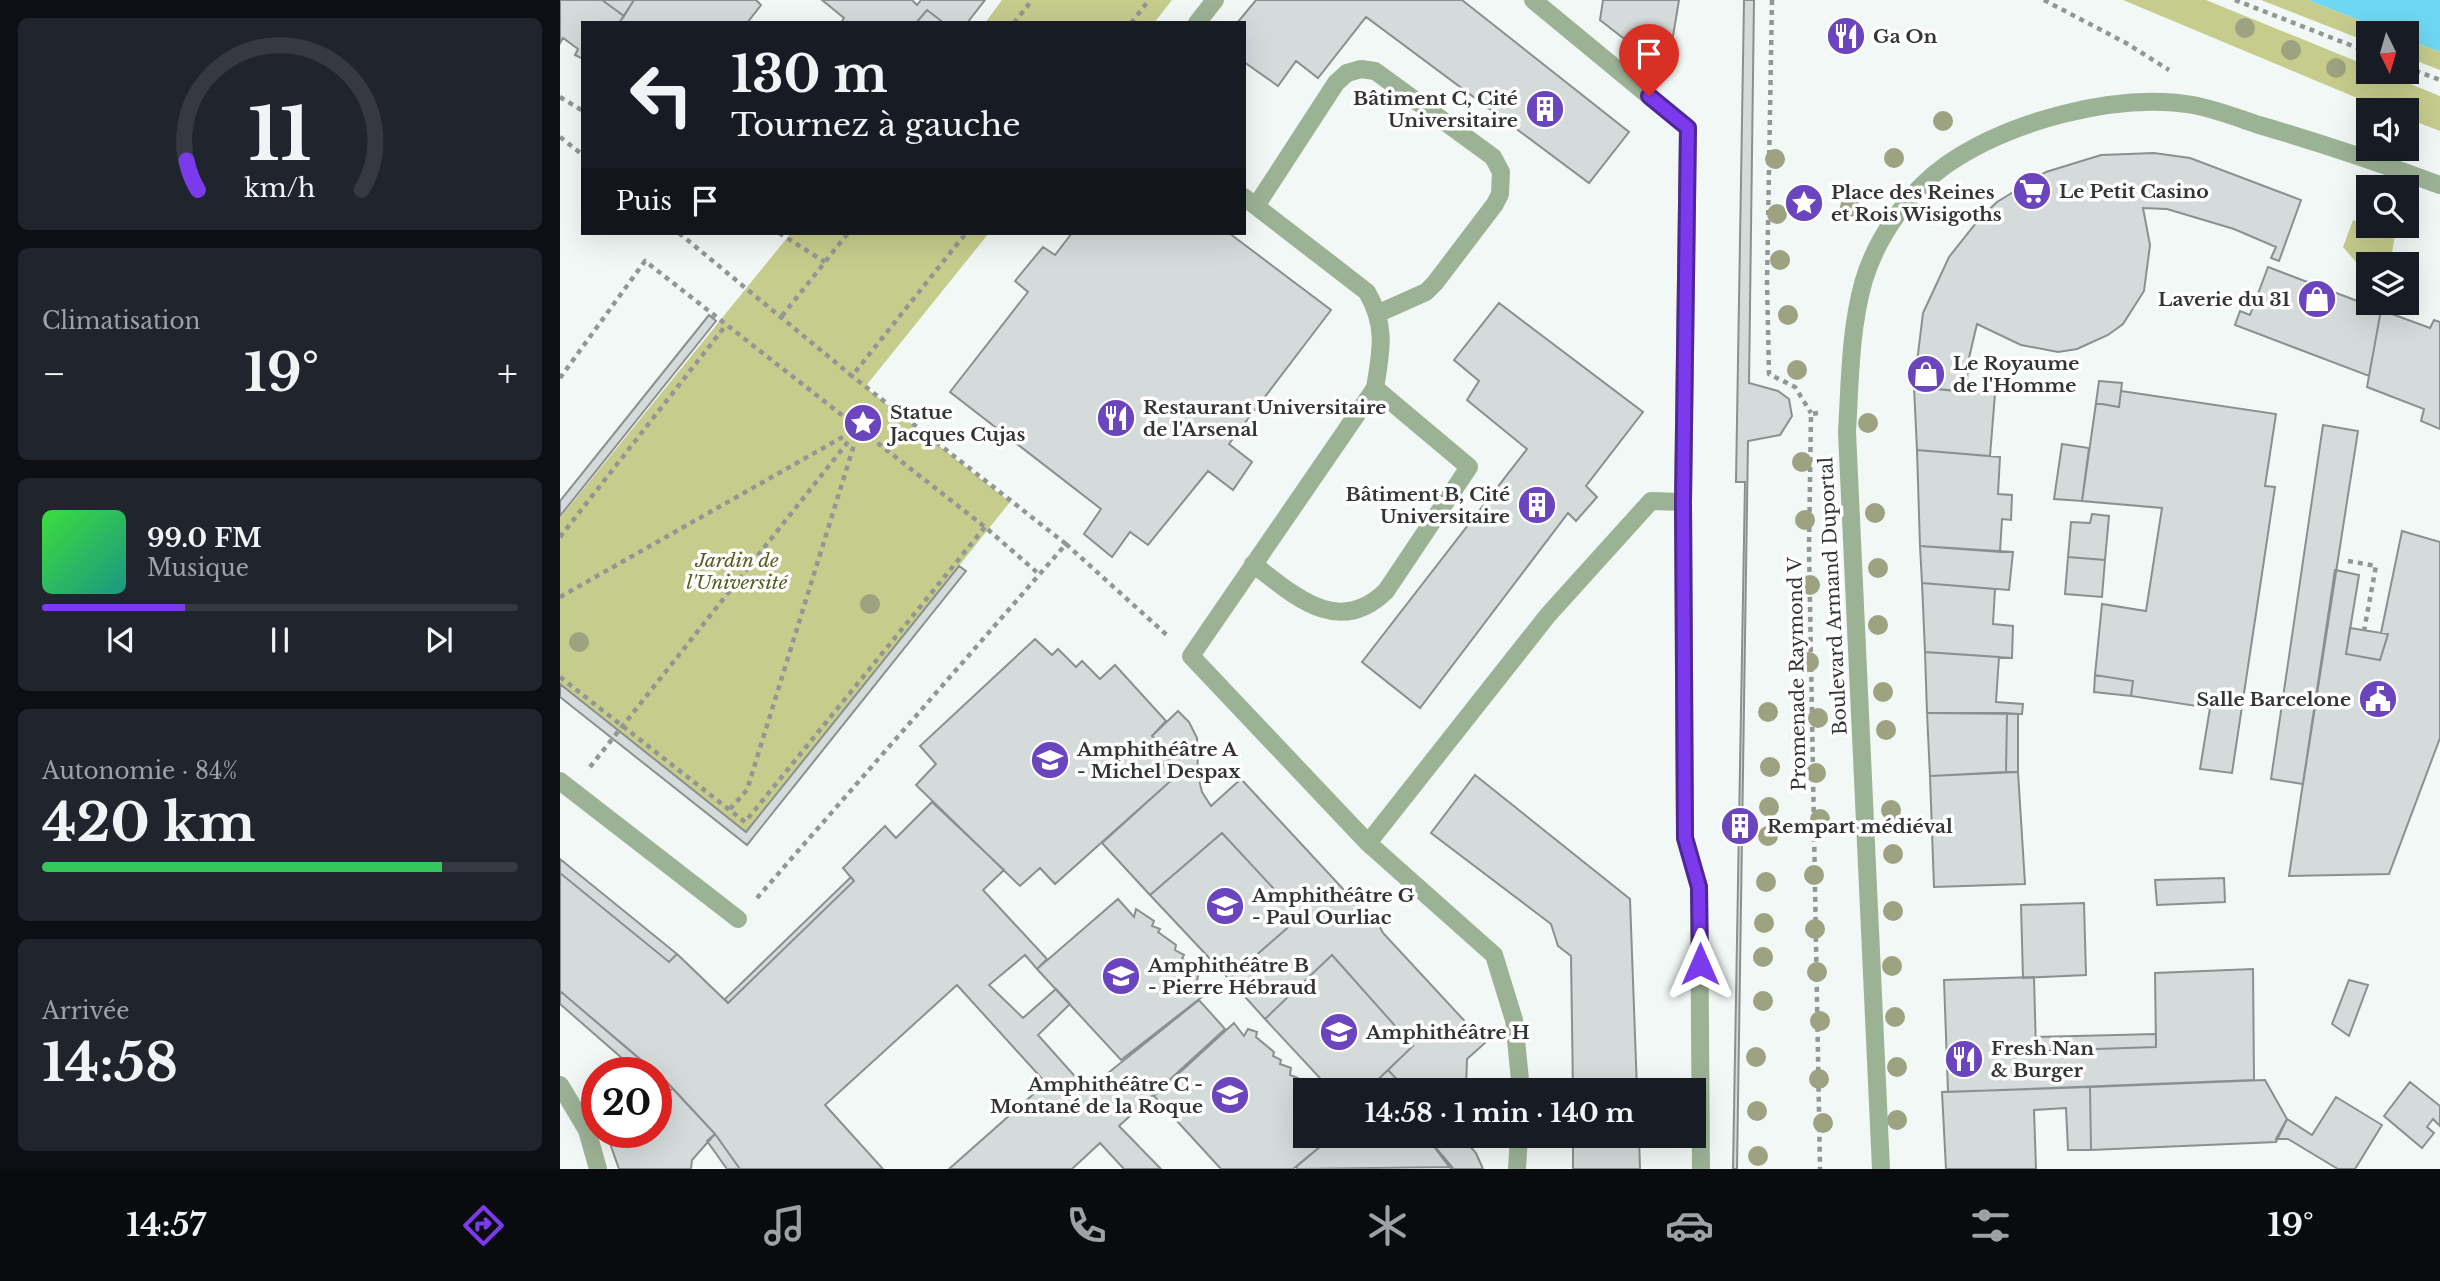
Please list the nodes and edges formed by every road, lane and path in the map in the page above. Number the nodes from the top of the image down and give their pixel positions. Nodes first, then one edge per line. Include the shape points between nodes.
1 (1032, 0) edge
2 (1149, 0) edge
3 (1214, 0) edge
4 (1533, 0) edge
5 (1772, 0) edge
6 (2044, 0) edge
7 (2235, 0) edge
8 (1016, 21) edge
9 (1133, 21) edge
10 (1198, 21) edge
11 (2356, 47) edge
12 (2419, 72) edge
13 (2159, 74) dead end
14 (2440, 80) edge
15 (560, 97) edge
16 (581, 110) edge
17 (560, 137) edge
18 (581, 153) edge
19 (2440, 185) edge
20 (1250, 201) edge
21 (681, 235) edge
22 (782, 235) edge
23 (846, 235) edge
24 (963, 235) edge
25 (825, 262) junction
26 (1378, 313) junction
27 (782, 316) junction
28 (726, 325) junction
29 (852, 376) junction
30 (560, 378) edge
31 (1375, 388) junction
32 (1848, 412) junction
33 (1811, 414) junction
34 (859, 428) junction
35 (1683, 502) junction
36 (985, 527) junction
37 (560, 537) edge
38 (1066, 544) junction
39 (2348, 561) dead end
40 (1252, 564) junction
41 (1040, 575) junction
42 (560, 597) edge
43 (2364, 631) dead end
44 (1191, 656) junction
45 (560, 677) edge
46 (622, 727) junction
47 (566, 785) edge
48 (729, 810) junction
49 (1368, 843) junction
50 (738, 919) joint
51 (1520, 1078) edge
52 (560, 1085) edge
53 (1518, 1148) edge
54 (598, 1169) edge
55 (1517, 1169) edge
56 (1701, 1169) edge
57 (1820, 1169) edge
58 (1881, 1169) edge

1 - 8 path
2 - 9 path
3 - 10 street
4 - 35 street via 1688,128
5 - 33 path via 1769,373 1795,387
6 - 13 path via 2173,72
7 - 11 path
12 - 14 path
15 - 16 path
17 - 18 path
19 - 32 street, Boulevard Armand Duportal via 2338,148 2193,105 2108,104 2049,117 1994,138 1945,165 1901,210 1873,257 1864,281
20 - 26 street via 1367,292
20 - 26 street via 1336,83 1361,69 1388,79 1493,158 1502,180 1495,204 1426,292
21 - 27 path
22 - 25 path
23 - 25 path
24 - 29 path
25 - 27 path
26 - 31 street via 1382,343
27 - 29 path
28 - 30 path via 645,261
28 - 34 path
28 - 37 path
29 - 38 path
31 - 40 street
31 - 40 street via 1469,467 1386,591 1374,603 1348,612 1328,611 1308,606
32 - 33 path
32 - 58 street, Boulevard Armand Duportal
33 - 57 path, Promenade Raymond V via 1809,546
34 - 36 path
34 - 42 path
34 - 46 path
34 - 48 path via 747,790
35 - 49 street via 1651,501 1548,615
35 - 56 street via 1685,838 1699,887
36 - 41 path
36 - 48 path via 745,822
38 - 41 path
38 - 44 path
39 - 43 path via 2376,566
40 - 44 street
41 - 50 path
44 - 49 street
45 - 46 path
46 - 47 path
46 - 48 path
47 - 50 street
49 - 51 street via 1494,955 1514,1020
52 - 54 street via 587,1130
53 - 55 street

